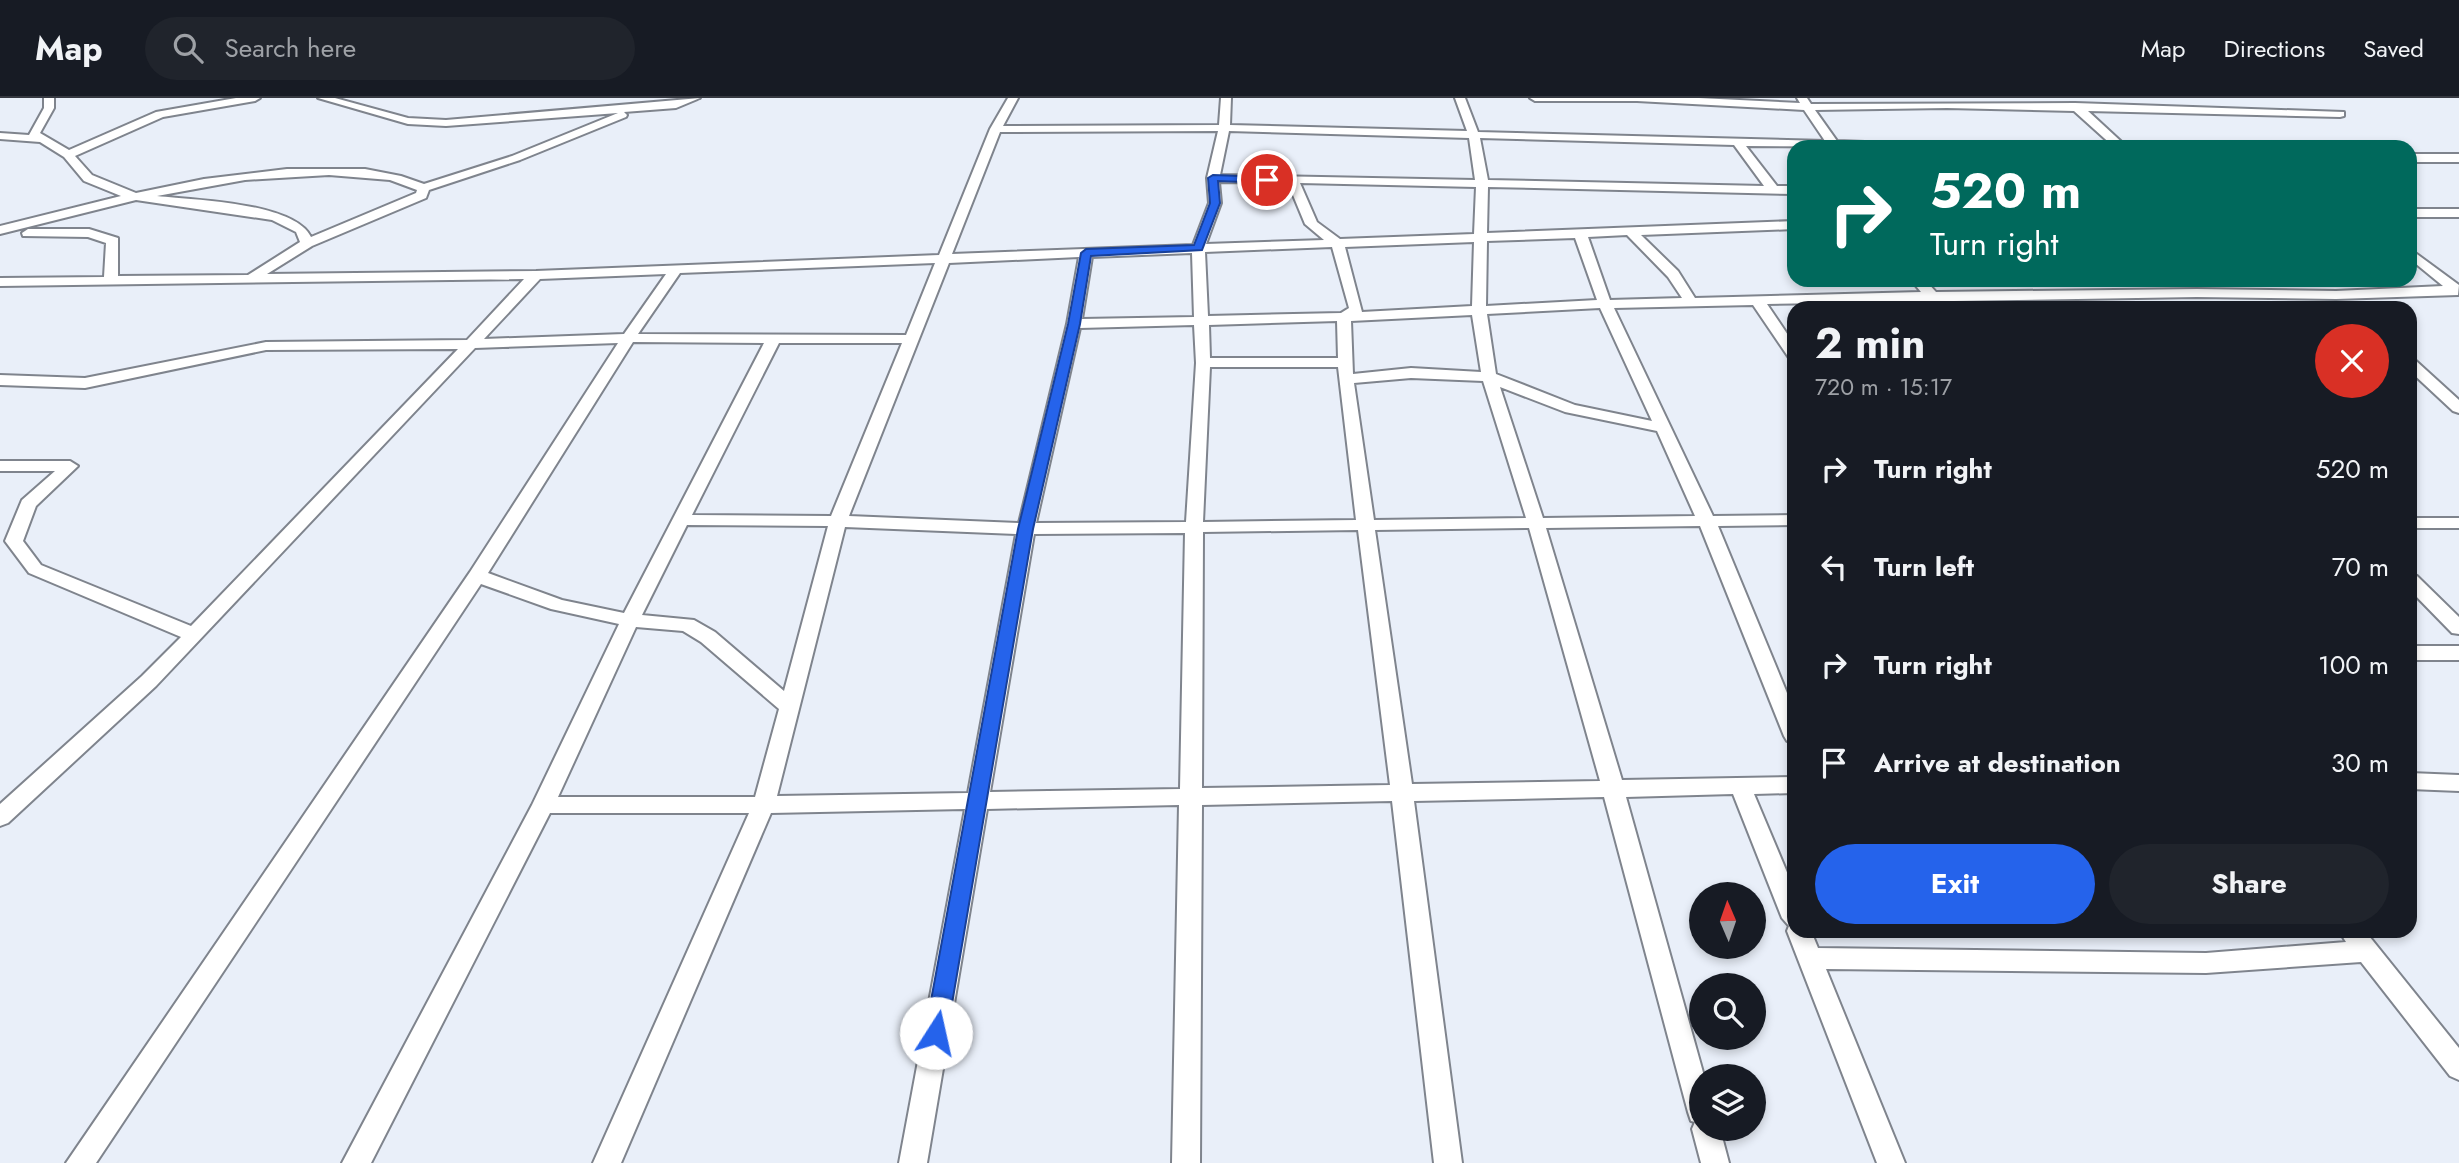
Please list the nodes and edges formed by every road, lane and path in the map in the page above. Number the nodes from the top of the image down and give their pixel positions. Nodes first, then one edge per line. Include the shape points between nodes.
1 (49, 98) edge
2 (255, 98) edge
3 (323, 98) edge
4 (695, 98) edge
5 (1013, 98) edge
6 (1226, 98) edge
7 (1460, 98) edge
8 (1535, 98) edge
9 (1637, 98) edge
10 (2065, 98) edge
11 (1805, 102) edge
12 (642, 107) junction
13 (2080, 109) junction
14 (2340, 114) dead end
15 (1224, 128) junction
16 (996, 129) junction
17 (1474, 135) junction
18 (0, 136) edge
19 (41, 139) junction
20 (1832, 140) edge
21 (2113, 140) edge
22 (1737, 142) junction
23 (1787, 144) edge
24 (68, 155) junction
25 (2417, 158) edge
26 (2459, 158) edge
27 (1213, 178) junction
28 (1293, 181) junction
29 (1482, 183) junction
30 (423, 188) junction
31 (1774, 190) junction
32 (1787, 190) edge
33 (131, 196) junction
34 (2417, 213) edge
35 (2459, 213) edge
36 (1787, 225) edge
37 (0, 232) edge
38 (1580, 232) junction
39 (1630, 232) junction
40 (1482, 236) junction
41 (307, 243) junction
42 (1338, 244) junction
43 (1198, 248) junction
44 (1086, 253) junction
45 (944, 258) junction
46 (2417, 258) edge
47 (676, 270) junction
48 (536, 275) junction
49 (251, 278) junction
50 (111, 279) junction
51 (0, 282) edge
52 (1924, 287) edge
53 (2062, 287) edge
54 (2189, 287) edge
55 (2458, 290) edge
56 (2197, 293) junction
57 (2068, 294) junction
58 (2336, 295) junction
59 (1932, 296) junction
60 (1758, 301) junction
61 (1787, 301) edge
62 (1917, 301) edge
63 (2074, 301) edge
64 (2205, 301) edge
65 (2342, 301) edge
66 (1692, 303) junction
67 (1605, 304) junction
68 (1479, 311) junction
69 (1344, 317) junction
70 (1202, 322) junction
71 (1074, 324) junction
72 (628, 338) junction
73 (774, 338) junction
74 (911, 338) junction
75 (471, 344) junction
76 (1787, 344) edge
77 (1203, 363) junction
78 (2417, 369) edge
79 (1345, 370) junction
80 (1489, 377) junction
81 (0, 380) edge
82 (2459, 408) edge
83 (1663, 428) junction
84 (0, 466) edge
85 (681, 520) junction
86 (1787, 520) edge
87 (838, 522) junction
88 (1707, 522) junction
89 (1536, 523) junction
90 (2418, 523) edge
91 (2459, 523) edge
92 (1364, 526) junction
93 (1194, 527) junction
94 (1026, 529) junction
95 (477, 576) junction
96 (2417, 587) edge
97 (630, 620) junction
98 (2459, 628) edge
99 (194, 635) junction
100 (2417, 653) edge
101 (2459, 653) edge
102 (791, 708) junction
103 (1787, 719) edge
104 (2417, 781) edge
105 (2459, 783) edge
106 (1787, 785) edge
107 (1740, 786) junction
108 (1613, 788) junction
109 (1402, 792) junction
110 (1191, 796) junction
111 (978, 800) junction
112 (543, 805) junction
113 (764, 805) junction
114 (0, 817) edge
115 (1787, 901) edge
116 (1802, 938) edge
117 (2359, 941) edge
118 (1810, 958) junction
119 (1689, 1068) edge
120 (2459, 1068) edge
121 (1709, 1141) edge
122 (80, 1163) edge
123 (356, 1163) edge
124 (607, 1163) edge
125 (913, 1163) edge
126 (1186, 1163) edge
127 (1448, 1163) edge
128 (1715, 1163) edge
129 (1891, 1163) edge

1 - 19 street via 49,108 34,134
2 - 24 street via 160,114
3 - 12 street via 425,122
4 - 12 street via 676,105
5 - 16 street
6 - 15 street
7 - 17 street
8 - 9 street
9 - 11 street
10 - 13 street
11 - 13 street
11 - 20 street
12 - 30 street via 516,158
13 - 14 street
13 - 21 street
15 - 16 street
15 - 17 street
15 - 27 street
16 - 45 street
17 - 22 street
17 - 29 street
18 - 19 street
19 - 24 street
22 - 23 street
22 - 31 street
24 - 33 street via 89,178
25 - 26 street
27 - 28 street
27 - 43 street via 1215,203
28 - 29 street
28 - 42 street via 1311,223
29 - 31 street
29 - 40 street
30 - 33 street via 410,181 357,172 300,171 232,176
30 - 41 street via 422,195 406,204
31 - 32 street
33 - 37 street
33 - 41 street via 276,217 301,230
34 - 35 street
36 - 39 street
37 - 50 street via 89,233 113,241
38 - 39 street
38 - 40 street
38 - 67 street
39 - 66 street via 1673,274
40 - 42 street
40 - 68 street
41 - 49 street
42 - 43 street
42 - 69 street via 1356,310
43 - 44 street
43 - 70 street
44 - 45 street
44 - 71 street
45 - 47 street
45 - 74 street
46 - 55 street
47 - 48 street
47 - 72 street
48 - 49 street
48 - 75 street
49 - 50 street
50 - 51 street
52 - 59 street
53 - 57 street
54 - 56 street
55 - 58 street
56 - 57 street
56 - 58 street
56 - 64 street
57 - 59 street
57 - 63 street
58 - 65 street
59 - 62 street
60 - 61 street
60 - 66 street
60 - 76 street
66 - 67 street
67 - 68 street
67 - 83 street
68 - 69 street
68 - 80 street
69 - 70 street
69 - 79 street
70 - 71 street
70 - 77 street
71 - 94 street
72 - 73 street
72 - 75 street
72 - 95 street
73 - 74 street
73 - 85 street
74 - 87 street
75 - 81 street via 266,346 85,383
75 - 99 street
77 - 79 street
77 - 93 street
78 - 82 street
79 - 80 street
79 - 92 street
80 - 83 street via 1571,409
80 - 89 street
83 - 88 street
84 - 99 street via 70,466 29,504 14,541 35,569
85 - 87 street
85 - 97 street
86 - 88 street
87 - 94 street
87 - 102 street
88 - 89 street
88 - 103 street
89 - 92 street
89 - 108 street
90 - 91 street
92 - 93 street
92 - 109 street
93 - 94 street
93 - 110 street
94 - 111 street
95 - 97 street via 558,605
95 - 122 street
96 - 98 street
97 - 102 street via 687,625 708,637
97 - 112 street
99 - 114 street
100 - 101 street
102 - 113 street
104 - 105 street
106 - 107 street
107 - 108 street
107 - 115 street
108 - 109 street
108 - 119 street
109 - 110 street
109 - 127 street
110 - 111 street
110 - 126 street
111 - 113 street
111 - 125 street
112 - 113 street
112 - 123 street
113 - 124 street
116 - 118 street
117 - 118 street via 2206,963
117 - 120 street
118 - 129 street
121 - 128 street

